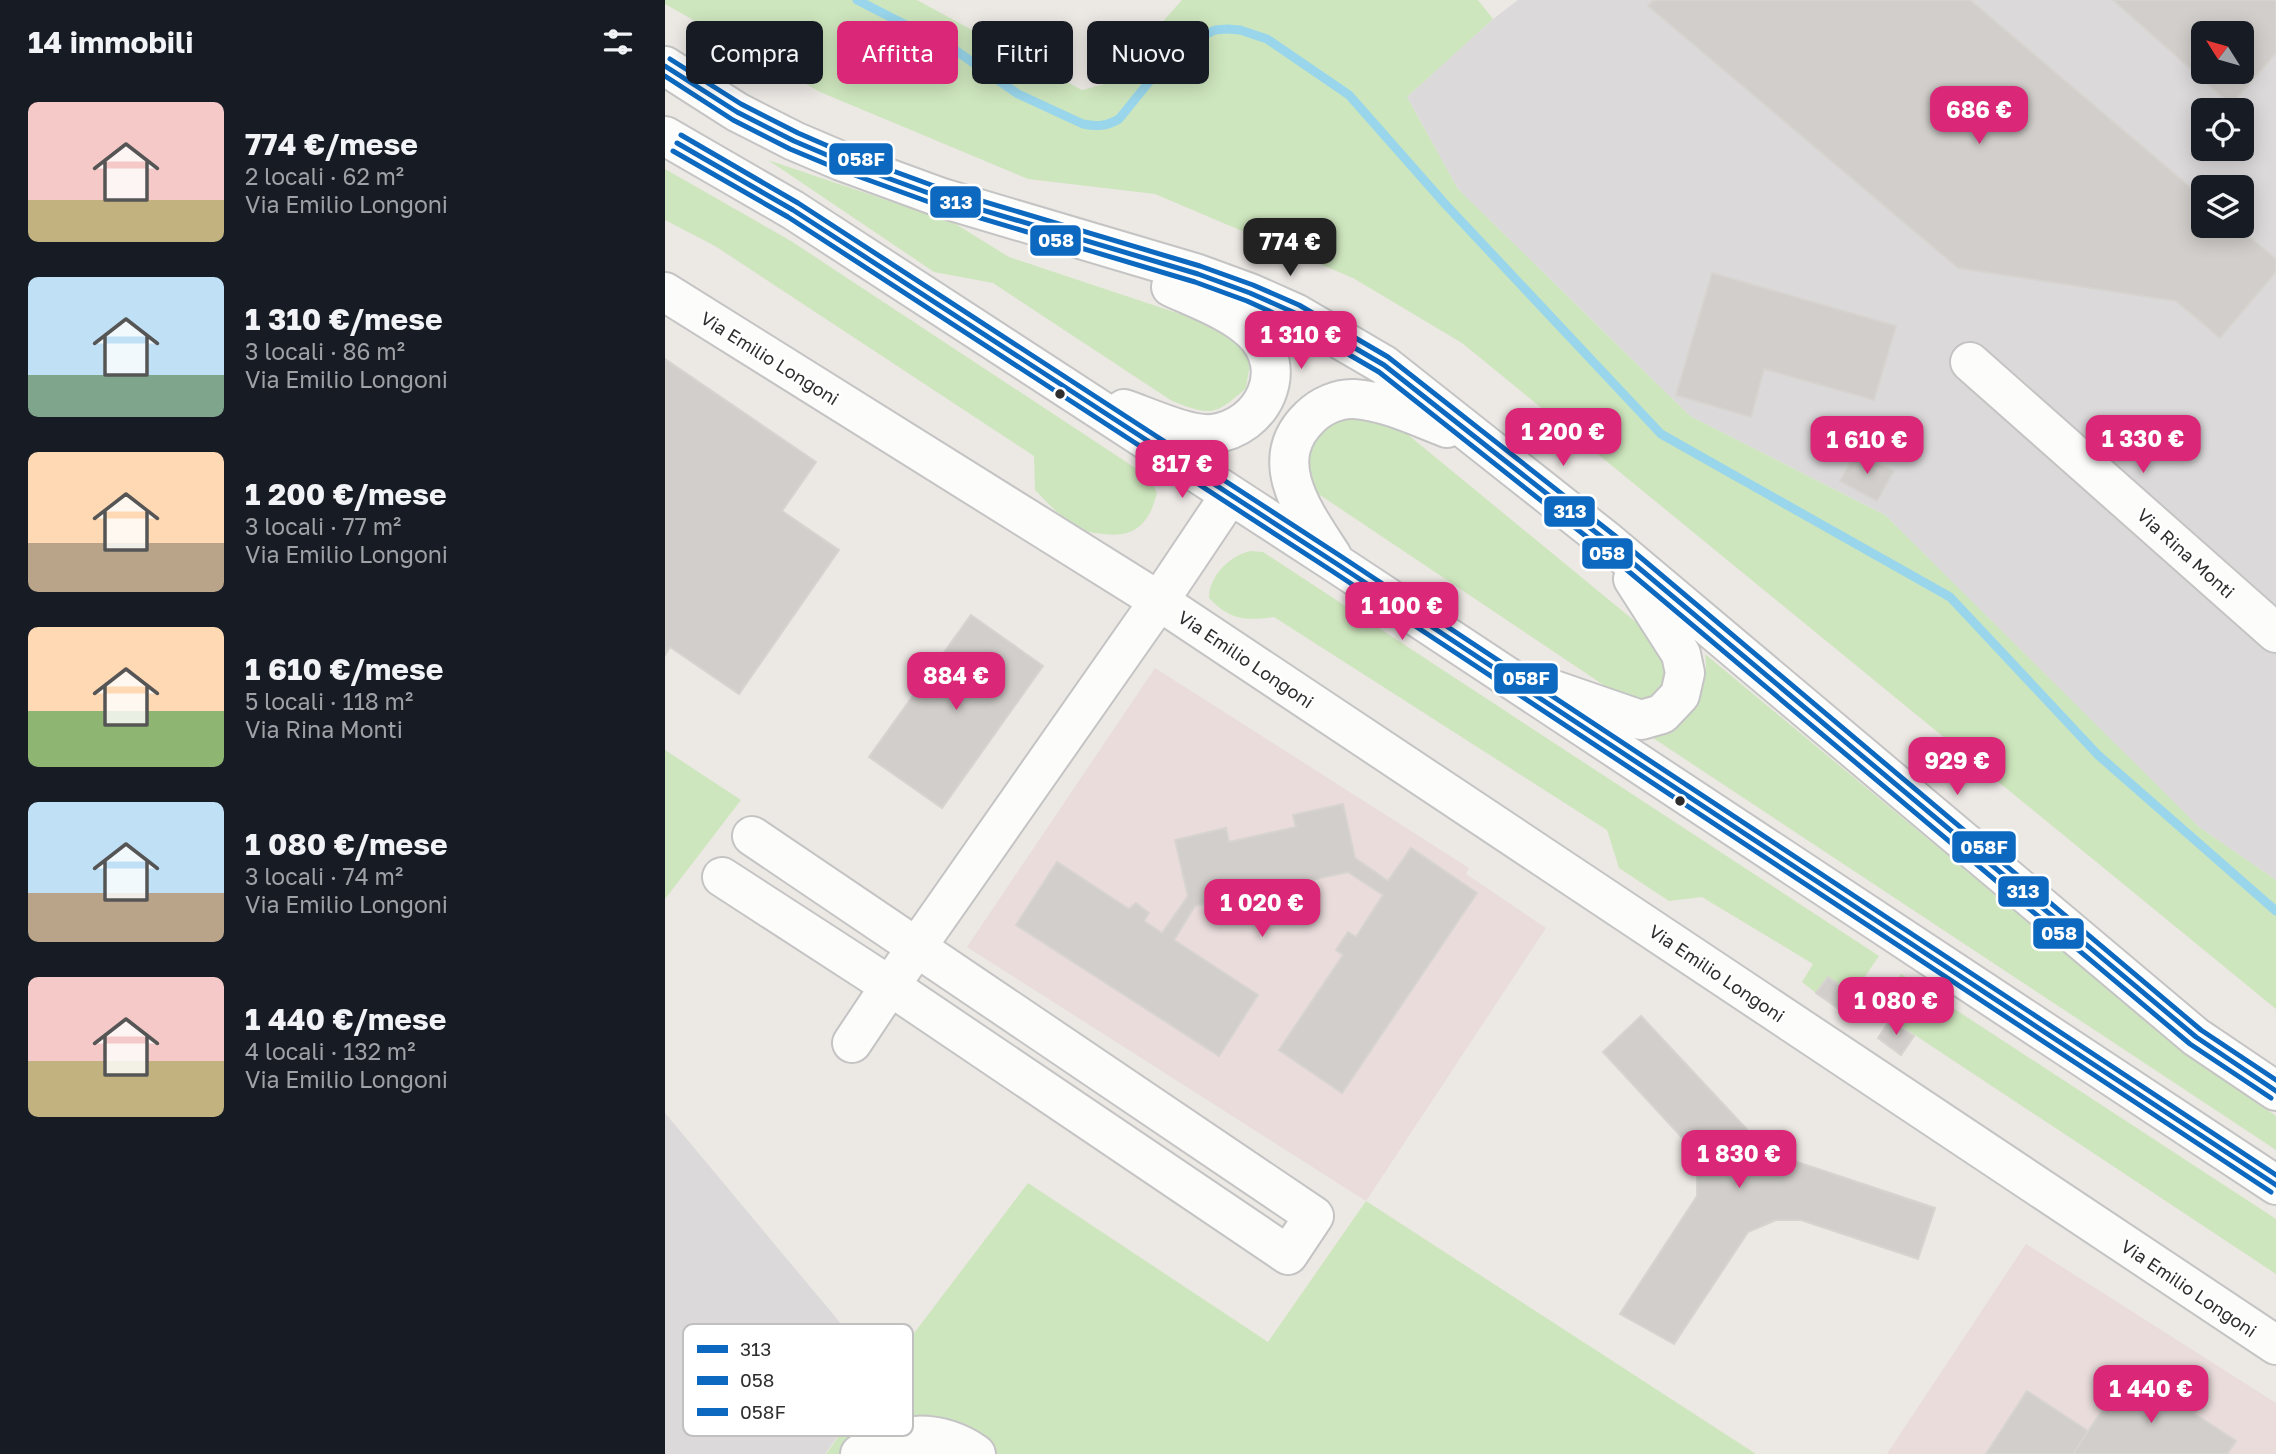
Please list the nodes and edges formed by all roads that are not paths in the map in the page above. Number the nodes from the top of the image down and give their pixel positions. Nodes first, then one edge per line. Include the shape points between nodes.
1 (665, 66) edge
2 (665, 136) edge
3 (1044, 227) junction
4 (665, 292) edge
5 (1970, 362) dead end
6 (1060, 386) junction
7 (1480, 440) junction
8 (1230, 495) junction
9 (1608, 542) junction
10 (1337, 564) junction
11 (1159, 601) junction
12 (2276, 633) edge
13 (1499, 670) junction
14 (752, 836) dead end
15 (723, 877) dead end
16 (916, 948) junction
17 (890, 986) junction
18 (852, 1043) dead end
19 (2276, 1091) edge
20 (2276, 1185) edge
21 (2276, 1345) edge
22 (913, 1435) edge
23 (910, 1436) edge
24 (860, 1454) edge
25 (976, 1454) edge

1 - 3 street via 737,112 794,141 943,198
2 - 6 street via 793,210
3 - 6 street via 1227,314 1261,342 1271,372 1270,388 1258,410 1241,425 1211,434 1174,427
3 - 7 street via 1198,274 1295,313 1384,365
4 - 11 street, Via Emilio Longoni
5 - 12 street, Via Rina Monti
6 - 8 street
7 - 9 street
7 - 10 street via 1367,401 1335,402 1313,414 1295,437 1289,474 1306,515
8 - 10 street
8 - 11 street, Via Emilio Longoni
9 - 13 street via 1681,654 1685,683 1672,706 1662,715 1641,720
9 - 19 street via 2186,1028
10 - 13 street
11 - 16 street, Via Emilio Longoni
11 - 21 street, Via Emilio Longoni
13 - 20 street
14 - 16 street
15 - 17 street
16 - 17 street, Via Emilio Longoni
16 - 17 street via 1314,1216 1308,1226 1288,1255
17 - 18 street, Via Emilio Longoni
22 - 25 street via 950,1439
23 - 24 street

